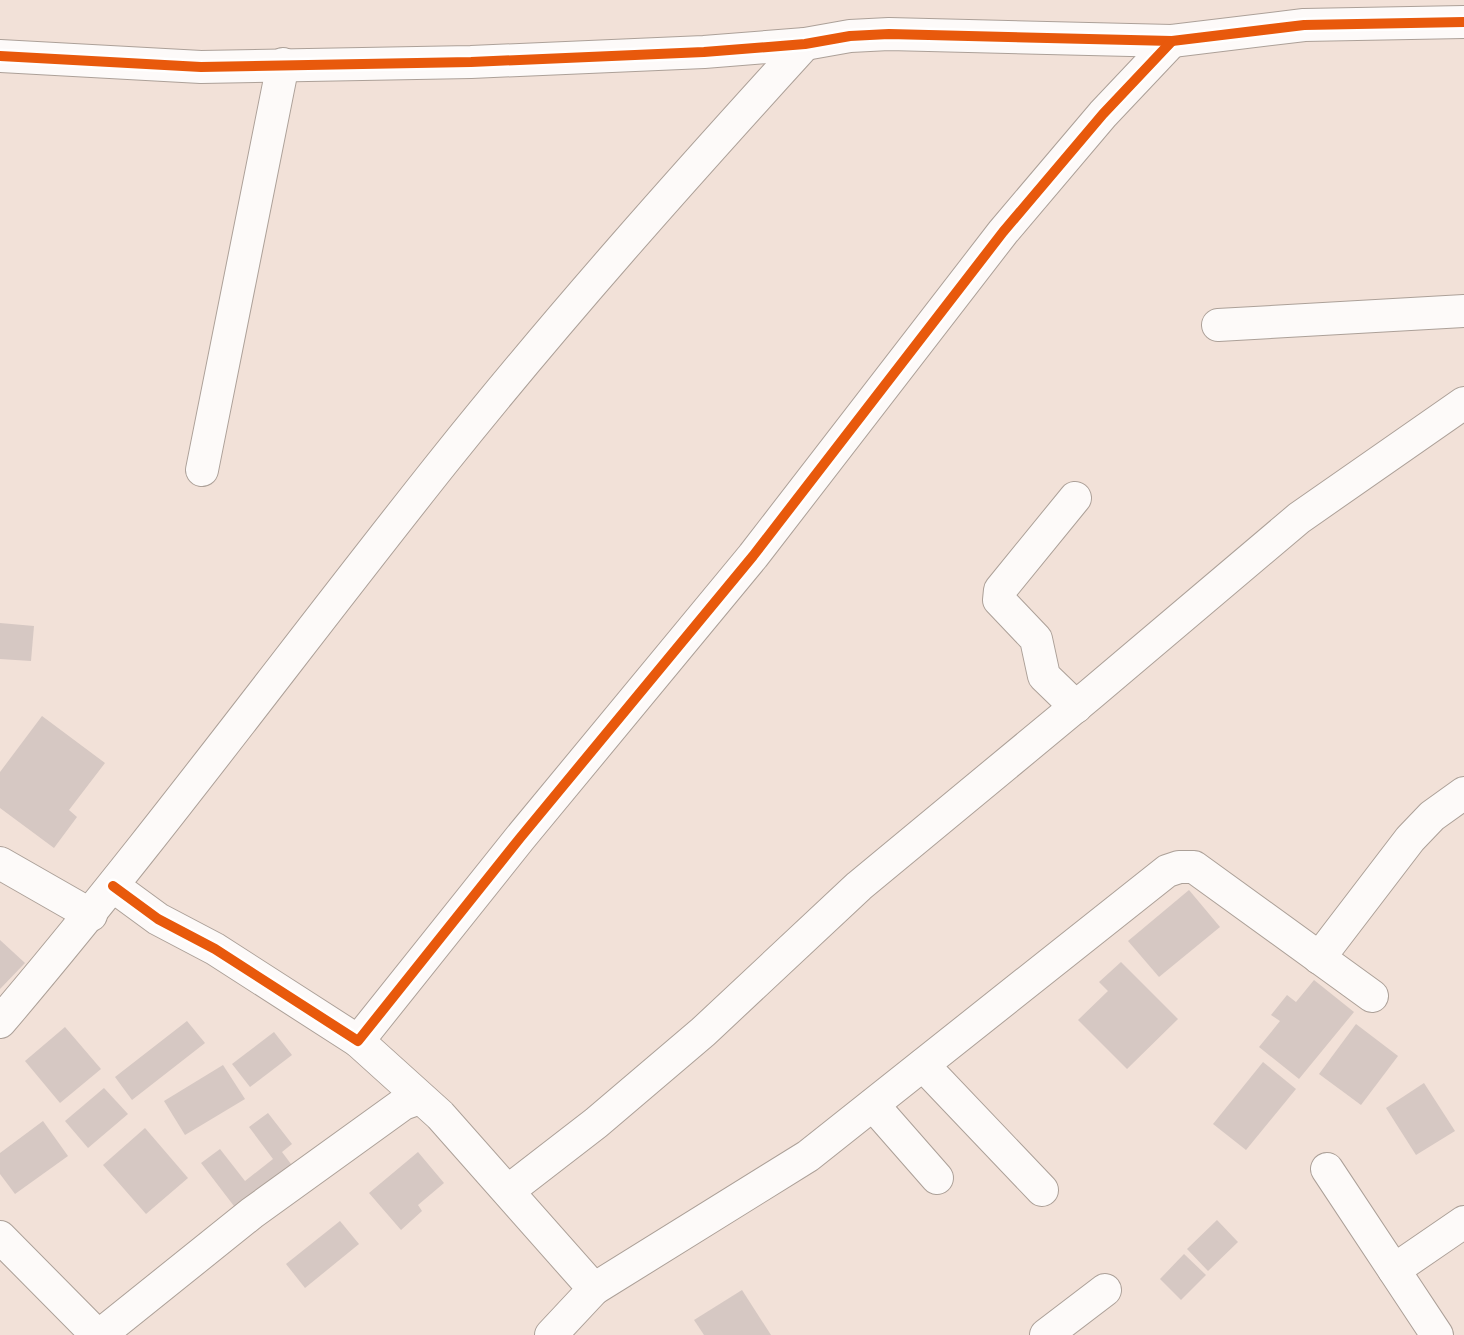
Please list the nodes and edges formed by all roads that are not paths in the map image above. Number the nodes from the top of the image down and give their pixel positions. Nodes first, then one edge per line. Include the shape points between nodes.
1 (1464, 22) edge
2 (1172, 41) junction
3 (805, 44) junction
4 (0, 56) edge
5 (283, 64) junction
6 (1464, 311) edge
7 (1219, 325) dead end
8 (1464, 403) edge
9 (202, 470) dead end
10 (1075, 498) dead end
11 (1076, 707) junction
12 (1464, 793) edge
13 (0, 863) edge
14 (113, 886) junction
15 (91, 915) junction
16 (1318, 958) junction
17 (1372, 996) dead end
18 (0, 1022) edge
19 (358, 1041) junction
20 (923, 1065) junction
21 (420, 1098) junction
22 (873, 1105) junction
23 (1327, 1169) dead end
24 (937, 1178) dead end
25 (1042, 1190) dead end
26 (508, 1191) junction
27 (1464, 1222) edge
28 (0, 1237) edge
29 (1394, 1270) junction
30 (594, 1289) junction
31 (1105, 1290) dead end
32 (98, 1335) edge
33 (551, 1335) edge
34 (1046, 1335) edge
35 (1437, 1335) edge

1 - 2 street via 1304,25
2 - 3 street via 889,34
2 - 19 street via 1003,232 753,556
3 - 5 street via 498,61
3 - 14 street via 649,215 444,461
4 - 5 street via 201,67
5 - 9 street
6 - 7 street
8 - 11 street via 1299,518
10 - 11 street via 1000,590 999,600 1036,639 1044,676
11 - 26 street via 859,886 693,1041
12 - 16 street via 1410,839
13 - 15 street
14 - 15 street
14 - 19 street
15 - 18 street
16 - 17 street
16 - 20 street via 1194,867 1179,867 1167,871
19 - 21 street
20 - 22 street
20 - 25 street
21 - 26 street
21 - 32 street via 403,1104 252,1213
22 - 24 street
22 - 30 street via 808,1156
23 - 29 street
26 - 30 street
27 - 29 street
28 - 32 street
29 - 35 street
30 - 33 street
31 - 34 street

